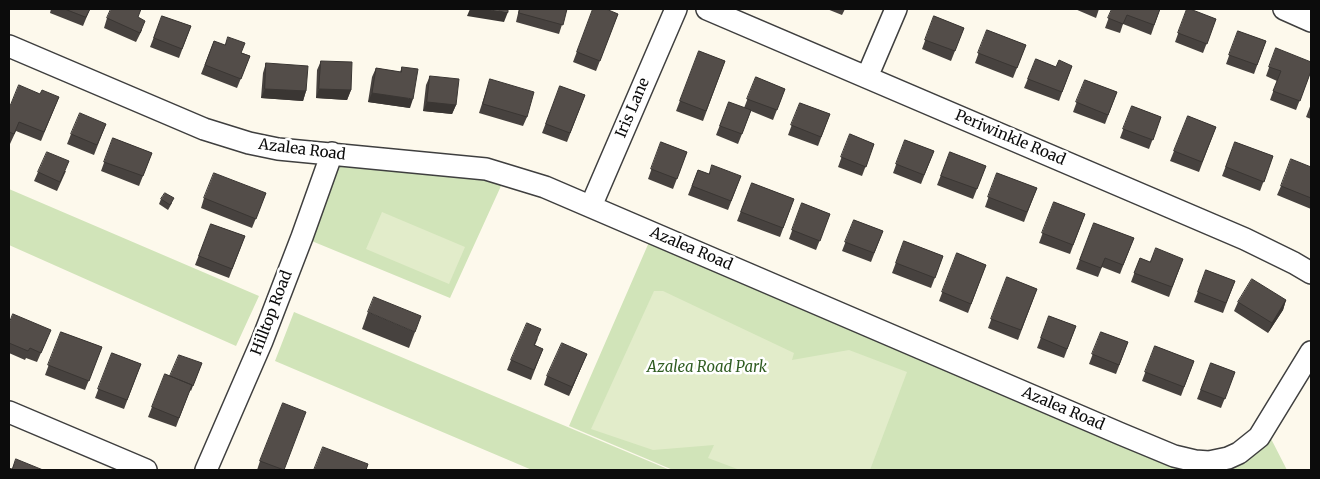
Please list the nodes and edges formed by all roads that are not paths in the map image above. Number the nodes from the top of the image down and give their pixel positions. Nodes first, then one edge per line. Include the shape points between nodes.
1 (676, 9) edge
2 (707, 9) edge
3 (896, 9) edge
4 (1284, 9) edge
5 (1311, 21) edge
6 (9, 46) edge
7 (866, 77) junction
8 (332, 153) junction
9 (591, 206) junction
10 (1311, 273) edge
11 (1311, 352) edge
12 (9, 412) edge
13 (146, 470) edge
14 (206, 470) edge

1 - 9 street, Iris Lane
2 - 7 street, Periwinkle Road
3 - 7 street
4 - 5 street
6 - 8 street, Azalea Road via 204,129 278,149
7 - 10 street, Periwinkle Road via 1245,239
8 - 9 street, Azalea Road via 486,169 545,187
8 - 14 street, Hilltop Road via 262,341
9 - 11 street, Azalea Road via 1121,434 1174,456 1196,461 1228,458 1258,437
12 - 13 street

